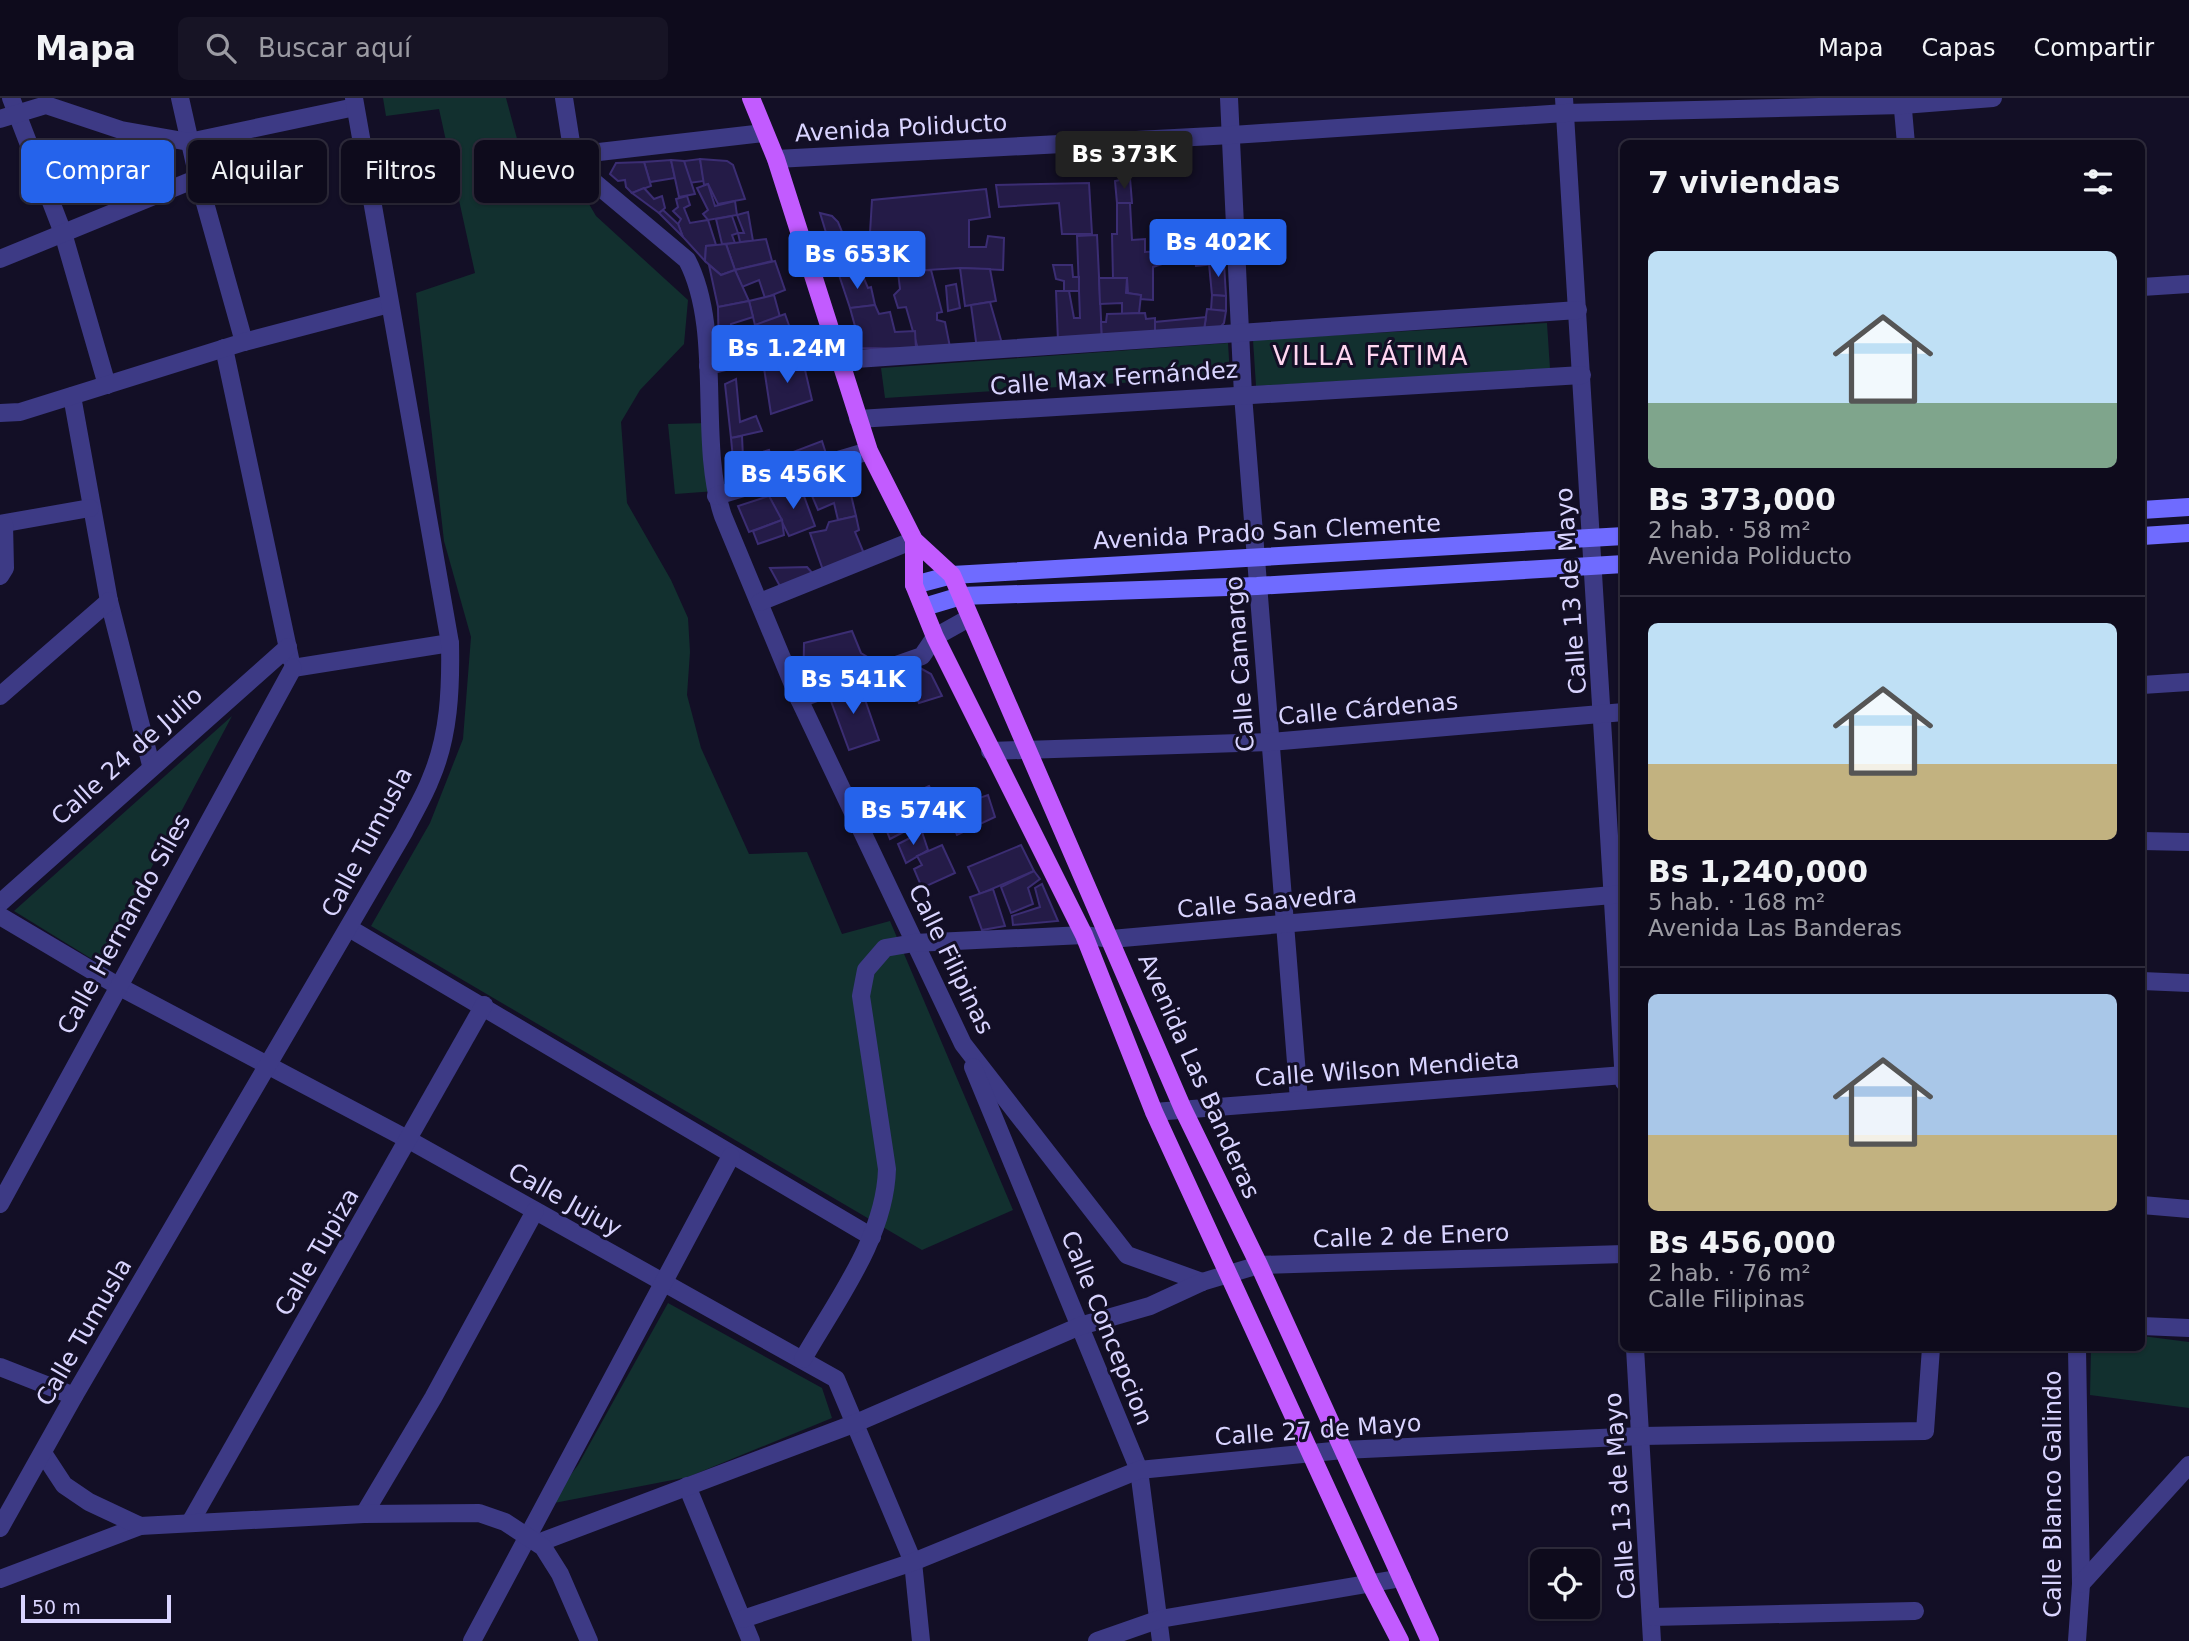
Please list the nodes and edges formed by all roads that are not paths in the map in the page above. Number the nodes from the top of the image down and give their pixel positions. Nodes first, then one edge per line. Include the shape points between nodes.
1 (180, 98) edge
2 (564, 98) edge
3 (751, 98) edge
4 (1229, 98) edge
5 (1993, 98) edge
6 (354, 102) edge
7 (1902, 102) edge
8 (14, 105) edge
9 (1564, 105) edge
10 (0, 119) edge
11 (764, 133) junction
12 (1231, 135) junction
13 (189, 140) edge
14 (197, 140) edge
15 (571, 140) edge
16 (1906, 140) edge
17 (188, 142) edge
18 (599, 152) edge
19 (776, 159) junction
20 (188, 182) edge
21 (599, 189) edge
22 (205, 203) edge
23 (63, 233) junction
24 (0, 259) edge
25 (2189, 284) edge
26 (2145, 286) edge
27 (389, 304) junction
28 (1578, 310) junction
29 (1240, 333) junction
30 (833, 337) junction
31 (244, 342) junction
32 (225, 348) junction
33 (841, 360) junction
34 (708, 366) junction
35 (1582, 375) junction
36 (107, 385) junction
37 (1243, 395) junction
38 (72, 396) junction
39 (0, 413) edge
40 (858, 419) junction
41 (869, 451) junction
42 (716, 496) junction
43 (2189, 507) edge
44 (90, 508) junction
45 (2145, 510) edge
46 (2, 524) edge
47 (2189, 533) edge
48 (1620, 536) edge
49 (2145, 536) edge
50 (1591, 537) junction
51 (914, 540) junction
52 (1258, 558) junction
53 (1620, 564) edge
54 (1592, 566) junction
55 (952, 575) junction
56 (0, 576) edge
57 (914, 585) junction
58 (1257, 586) junction
59 (961, 596) junction
60 (109, 601) junction
61 (760, 602) junction
62 (924, 607) junction
63 (969, 618) junction
64 (935, 637) junction
65 (450, 643) junction
66 (288, 647) junction
67 (293, 668) junction
68 (2189, 682) edge
69 (2145, 685) edge
70 (0, 696) edge
71 (799, 699) junction
72 (1620, 712) edge
73 (1603, 713) junction
74 (1270, 742) junction
75 (1026, 748) junction
76 (990, 751) junction
77 (151, 765) junction
78 (2145, 841) edge
79 (2189, 842) edge
80 (1619, 894) edge
81 (0, 903) edge
82 (0, 916) edge
83 (1287, 925) junction
84 (349, 928) junction
85 (1620, 930) edge
86 (1084, 935) junction
87 (1111, 939) junction
88 (914, 943) junction
89 (2145, 981) edge
90 (2189, 983) edge
91 (118, 986) junction
92 (484, 1005) junction
93 (964, 1044) junction
94 (270, 1065) junction
95 (1620, 1075) edge
96 (1298, 1100) junction
97 (1183, 1109) junction
98 (1154, 1112) junction
99 (409, 1140) junction
100 (731, 1156) junction
101 (0, 1204) edge
102 (2145, 1205) edge
103 (2189, 1209) edge
104 (535, 1211) junction
105 (872, 1237) junction
106 (1620, 1254) edge
107 (1259, 1265) junction
108 (1228, 1273) junction
109 (662, 1282) junction
110 (1202, 1282) junction
111 (1080, 1326) junction
112 (2145, 1326) edge
113 (2189, 1328) edge
114 (1635, 1351) edge
115 (1931, 1351) edge
116 (2077, 1351) edge
117 (803, 1359) junction
118 (0, 1367) edge
119 (74, 1396) junction
120 (856, 1423) junction
121 (1642, 1436) junction
122 (1343, 1450) junction
123 (1311, 1451) junction
124 (43, 1453) junction
125 (2189, 1465) edge
126 (1139, 1470) junction
127 (687, 1486) junction
128 (364, 1514) junction
129 (191, 1521) junction
130 (140, 1526) junction
131 (0, 1528) edge
132 (533, 1538) junction
133 (914, 1562) junction
134 (1402, 1578) junction
135 (0, 1579) edge
136 (2081, 1584) junction
137 (1371, 1585) junction
138 (1915, 1611) dead end
139 (1652, 1617) junction
140 (743, 1619) junction
141 (1160, 1619) junction
142 (472, 1641) edge
143 (589, 1641) edge
144 (751, 1641) edge
145 (921, 1641) edge
146 (1097, 1641) edge
147 (1161, 1641) edge
148 (1400, 1641) edge
149 (1430, 1641) edge
150 (1652, 1641) edge
151 (2077, 1641) edge

1 - 13 street
2 - 15 street, Calle Filipinas
3 - 11 main road, Avenida Las Banderas
4 - 12 street, Calle Camargo
5 - 7 street, Avenida Poliducto
6 - 14 street
6 - 27 street, Calle Tumusla
7 - 9 street, Avenida Poliducto
7 - 16 street
8 - 10 street
8 - 17 street via 46,105 121,130
8 - 23 street
9 - 12 street, Avenida Poliducto
9 - 28 street, Calle 13 de Mayo
11 - 18 street
11 - 19 main road, Avenida Las Banderas
12 - 19 street, Avenida Poliducto
12 - 29 street, Calle Camargo
19 - 30 main road, Avenida Las Banderas
20 - 23 street
21 - 34 street, Calle Filipinas via 687,260 700,295
22 - 31 street
23 - 24 street
23 - 36 street
25 - 26 street
27 - 31 street
27 - 65 street, Calle Tumusla
28 - 29 street
28 - 35 street, Calle 13 de Mayo
29 - 33 street
29 - 37 street, Calle Camargo
30 - 33 main road, Avenida Las Banderas
30 - 34 street
31 - 32 street
32 - 36 street
32 - 66 street
33 - 40 main road, Avenida Las Banderas
34 - 42 street, Calle Filipinas
35 - 37 street, Calle Max Fernández
35 - 50 street, Calle 13 de Mayo
36 - 38 street
37 - 40 street, Calle Max Fernández
37 - 52 street, Calle Camargo
38 - 39 street via 20,412
38 - 44 street
40 - 41 main road, Avenida Las Banderas
41 - 42 street
41 - 51 main road, Avenida Las Banderas
42 - 61 street, Calle Filipinas
43 - 45 main road
44 - 46 street
44 - 60 street
46 - 56 street via 5,568
47 - 49 main road
48 - 50 main road, Avenida Prado San Clemente
50 - 52 main road, Avenida Prado San Clemente
50 - 54 street, Calle 13 de Mayo
51 - 55 main road, Avenida Las Banderas
51 - 57 main road, Avenida Las Banderas
51 - 61 street
52 - 55 main road, Avenida Prado San Clemente
52 - 58 street, Calle Camargo
53 - 54 main road, Avenida Prado San Clemente
54 - 58 main road, Avenida Prado San Clemente
54 - 73 street, Calle 13 de Mayo
55 - 57 main road, Avenida Prado San Clemente
55 - 59 main road, Avenida Las Banderas
57 - 62 main road, Avenida Las Banderas
58 - 59 main road, Avenida Prado San Clemente
58 - 74 street, Calle Camargo
59 - 62 main road, Avenida Prado San Clemente
59 - 63 main road, Avenida Las Banderas
60 - 70 street
60 - 77 street
61 - 71 street, Calle Filipinas
62 - 64 main road, Avenida Las Banderas
63 - 64 street
63 - 75 main road, Avenida Las Banderas
64 - 71 street via 922,656
64 - 76 main road, Avenida Las Banderas
65 - 67 street
65 - 84 street, Calle Tumusla via 451,697 432,777
66 - 67 street
66 - 77 street, Calle 24 de Julio
67 - 91 street, Calle Hernando Siles
68 - 69 street
71 - 88 street, Calle Filipinas
72 - 73 street, Calle Cárdenas
73 - 74 street, Calle Cárdenas
73 - 80 street, Calle 13 de Mayo
74 - 75 street, Calle Cárdenas
74 - 83 street, Calle Camargo
75 - 76 street, Calle Cárdenas
75 - 87 main road, Avenida Las Banderas
76 - 86 main road, Avenida Las Banderas
77 - 81 street, Calle 24 de Julio
78 - 79 street
80 - 83 street, Calle Saavedra
80 - 85 street, Calle 13 de Mayo
82 - 91 street, Calle Jujuy
83 - 87 street, Calle Saavedra
83 - 96 street, Calle Camargo
84 - 92 street
84 - 94 street, Calle Tumusla
86 - 87 street, Calle Saavedra
86 - 88 street, Calle Saavedra
86 - 98 main road, Avenida Las Banderas
87 - 97 main road, Avenida Las Banderas
88 - 93 street, Calle Filipinas
88 - 105 street, Calle Saavedra via 885,948 866,970 861,996 887,1169 886,1192
89 - 90 street
91 - 94 street, Calle Jujuy
91 - 101 street, Calle Hernando Siles
92 - 99 street, Calle Tupiza
92 - 100 street
93 - 110 street, Calle Filipinas via 1127,1255
93 - 111 street, Calle Concepcion
94 - 99 street, Calle Jujuy
94 - 119 street, Calle Tumusla
95 - 96 street, Calle Wilson Mendieta
96 - 97 street, Calle Wilson Mendieta
97 - 98 street, Calle Wilson Mendieta
97 - 107 main road, Avenida Las Banderas
98 - 108 main road, Avenida Las Banderas
99 - 104 street, Calle Jujuy
99 - 129 street, Calle Tupiza
100 - 105 street
100 - 109 street
102 - 103 street
104 - 109 street, Calle Jujuy
104 - 128 street
105 - 117 street, Calle Saavedra
106 - 107 street, Calle 2 de Enero
107 - 108 street, Calle 2 de Enero
107 - 122 main road, Avenida Las Banderas
108 - 110 street, Calle 2 de Enero
108 - 123 main road, Avenida Las Banderas
109 - 117 street, Calle Jujuy
109 - 132 street
110 - 111 street, Calle 2 de Enero via 1150,1306
111 - 120 street, Calle 2 de Enero
111 - 126 street, Calle Concepcion
112 - 113 street
114 - 121 street, Calle 13 de Mayo
115 - 121 street, Calle 27 de Mayo via 1925,1432
116 - 136 street, Calle Blanco Galindo
117 - 120 street, Calle Jujuy via 836,1379
118 - 119 street
119 - 124 street, Calle Tumusla
120 - 127 street, Calle 2 de Enero
120 - 133 street
121 - 122 street, Calle 27 de Mayo
121 - 139 street, Calle 13 de Mayo
122 - 123 street, Calle 27 de Mayo
122 - 134 main road, Avenida Las Banderas
123 - 126 street, Calle 27 de Mayo
123 - 137 main road, Avenida Las Banderas
124 - 130 street via 64,1485
124 - 131 street, Calle Tumusla
125 - 136 street
126 - 133 street, Calle 27 de Mayo
126 - 141 street, Calle Concepcion
127 - 132 street, Calle 2 de Enero
127 - 140 street
128 - 129 street
128 - 132 street via 479,1513 505,1521
129 - 130 street
130 - 135 street
132 - 142 street
132 - 143 street via 560,1574
133 - 140 street, Calle 27 de Mayo
133 - 145 street
134 - 137 street
134 - 149 main road, Avenida Las Banderas
136 - 151 street, Calle Blanco Galindo
137 - 141 street
137 - 148 main road, Avenida Las Banderas
138 - 139 street
139 - 150 street, Calle 13 de Mayo
140 - 144 street
141 - 146 street
141 - 147 street, Calle Concepcion

